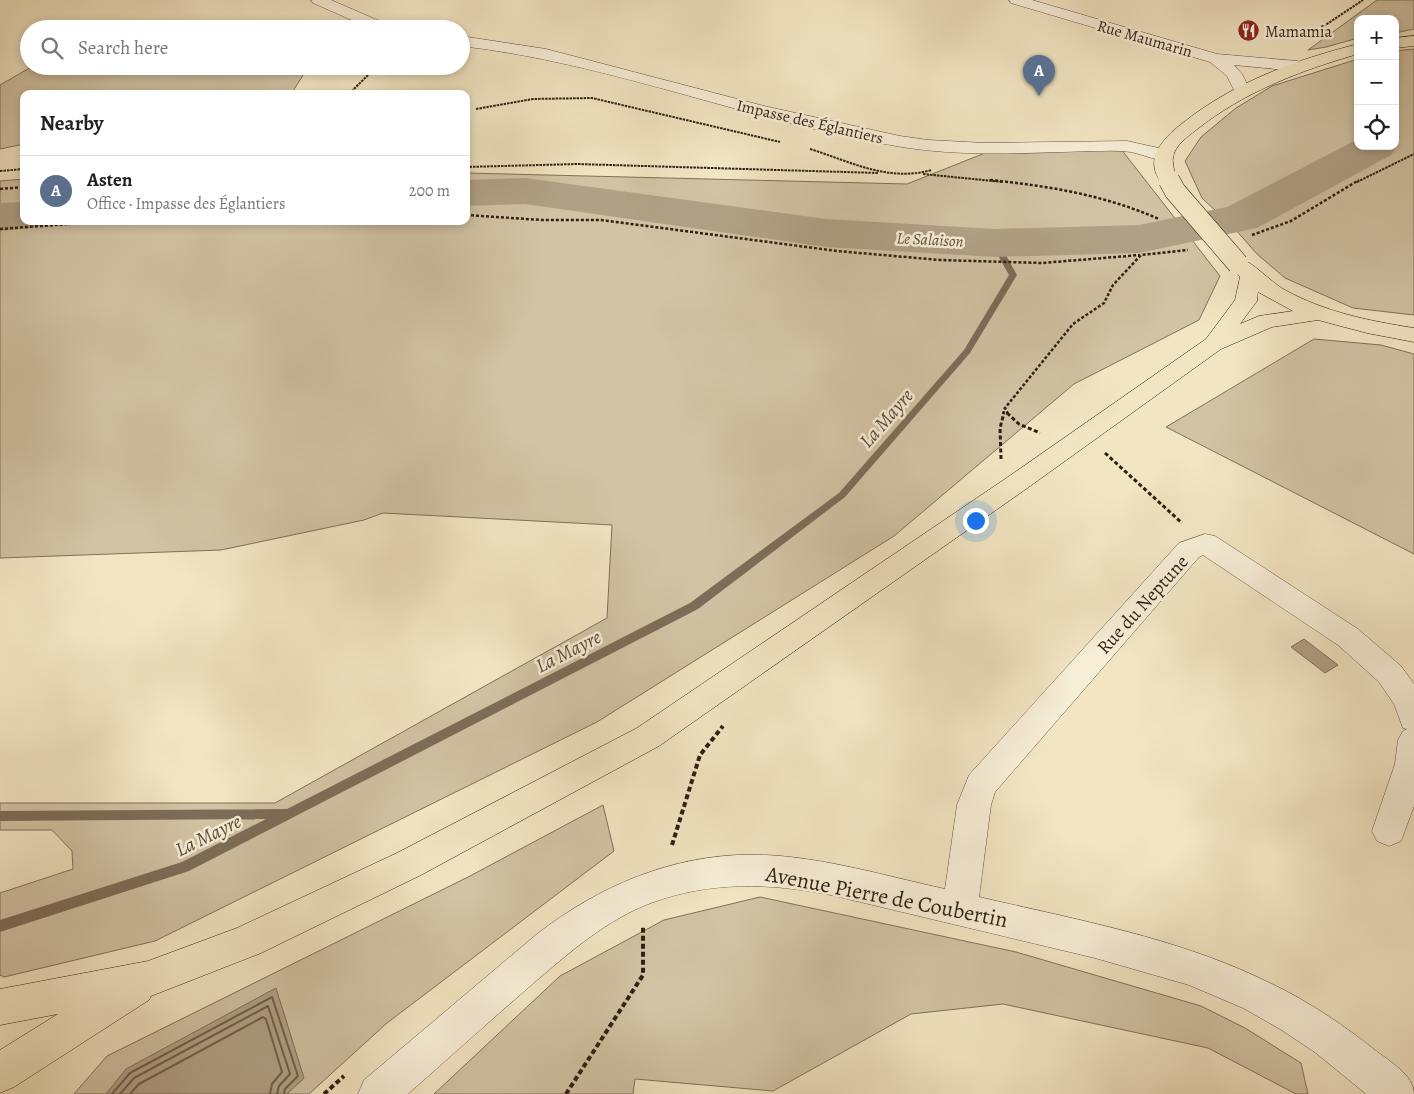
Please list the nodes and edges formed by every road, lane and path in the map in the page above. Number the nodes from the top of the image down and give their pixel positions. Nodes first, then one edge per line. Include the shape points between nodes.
1 (318, 0) edge
2 (1016, 0) edge
3 (365, 20) edge
4 (470, 41) edge
5 (1414, 41) edge
6 (1399, 43) edge
7 (1354, 50) edge
8 (1216, 59) junction
9 (1297, 66) junction
10 (368, 75) edge
11 (353, 90) edge
12 (1242, 90) junction
13 (476, 109) dead end
14 (784, 143) dead end
15 (803, 148) dead end
16 (1414, 154) edge
17 (1165, 165) junction
18 (470, 167) edge
19 (938, 168) dead end
20 (20, 170) edge
21 (0, 172) edge
22 (882, 173) junction
23 (923, 174) junction
24 (20, 187) edge
25 (0, 189) edge
26 (470, 215) edge
27 (1164, 222) dead end
28 (56, 225) edge
29 (0, 229) edge
30 (1246, 238) dead end
31 (1189, 250) dead end
32 (1141, 255) junction
33 (1244, 270) junction
34 (1316, 314) junction
35 (1414, 335) edge
36 (1213, 344) junction
37 (1005, 408) junction
38 (1083, 436) junction
39 (1017, 483) junction
40 (1205, 543) junction
41 (1414, 719) edge
42 (1414, 740) edge
43 (1389, 831) dead end
44 (679, 847) dead end
45 (671, 848) dead end
46 (960, 909) junction
47 (643, 922) dead end
48 (148, 979) junction
49 (0, 1007) edge
50 (352, 1069) dead end
51 (0, 1073) edge
52 (324, 1094) edge
53 (378, 1094) edge
54 (566, 1094) edge
55 (1396, 1094) edge

1 - 3 street
2 - 8 street, Rue Maumarin
4 - 17 street, Impasse des Églantiers via 535,51 764,112 903,141 999,149 1141,147 1156,154
5 - 6 main road
7 - 9 main road
8 - 9 street
8 - 12 street via 1234,74
9 - 12 main road
10 - 11 path
12 - 17 main road via 1200,117 1174,140
13 - 14 path via 533,99 592,98
15 - 22 path
16 - 30 path via 1367,176 1291,221
17 - 33 main road, bridge via 1175,191
18 - 22 path via 577,164
19 - 23 path
20 - 21 path
22 - 23 path
23 - 27 path via 1086,193 1148,213
24 - 25 path
26 - 32 path via 601,220 837,251 940,260 1042,262
28 - 29 path
31 - 32 path
32 - 37 path via 1113,285 1104,303 1073,324
33 - 34 main road
33 - 36 main road via 1246,301
34 - 35 main road via 1388,332
34 - 36 main road via 1267,321
36 - 38 main road
37 - 38 path via 1017,424 1040,434
37 - 39 path via 1000,428 1001,465
38 - 39 main road
38 - 40 path
39 - 48 main road via 648,737 409,864 248,941
40 - 41 street, Rue du Neptune via 1348,637 1390,674 1409,702
40 - 46 street, Rue du Neptune via 1189,550 981,785 974,805
42 - 43 street via 1411,764
44 - 45 path
46 - 53 street, Avenue Pierre de Coubertin via 780,872 730,870 676,879 614,902 577,925 469,1013
46 - 55 street, Avenue Pierre de Coubertin via 1172,961 1255,994 1295,1015
47 - 54 path via 643,975
48 - 49 main road
48 - 51 main road
50 - 52 path

